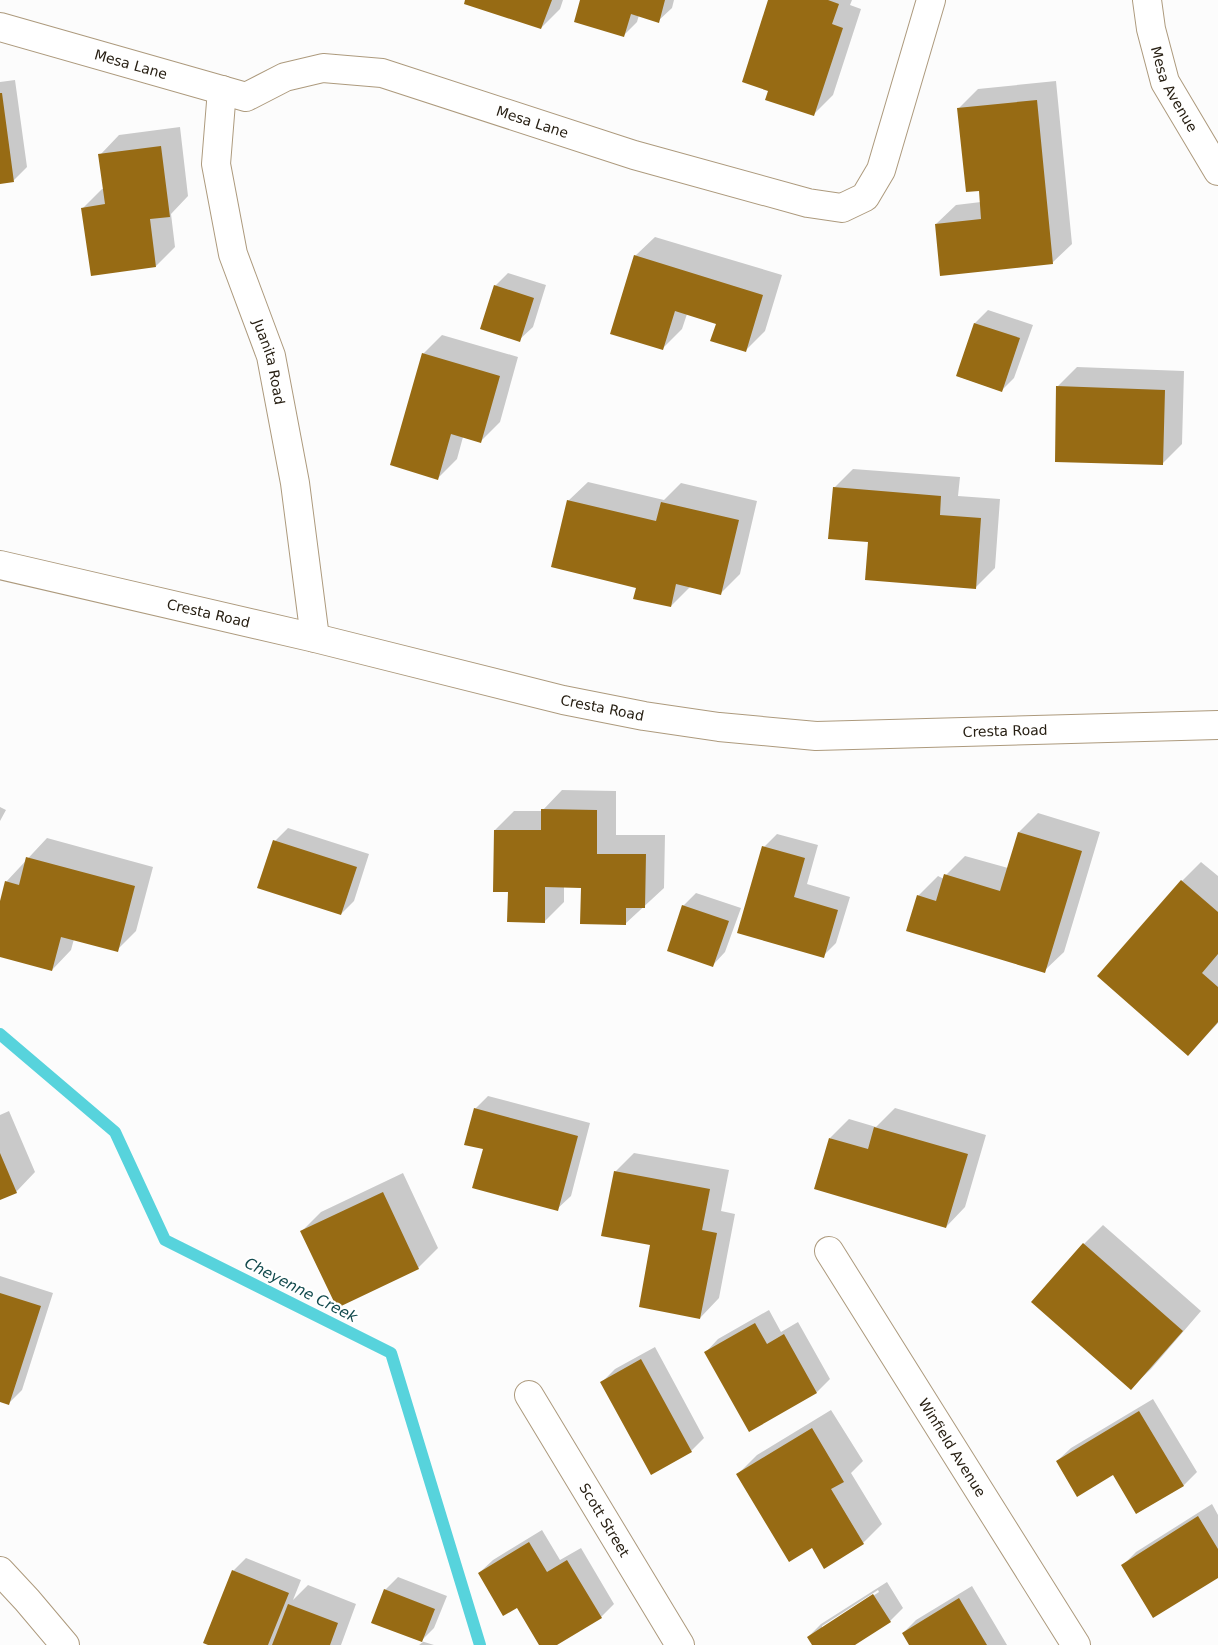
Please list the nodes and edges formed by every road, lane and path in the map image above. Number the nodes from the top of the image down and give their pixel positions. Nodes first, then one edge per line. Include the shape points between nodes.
1 (931, 0) edge
2 (1146, 0) edge
3 (0, 27) edge
4 (222, 90) junction
5 (1218, 171) edge
6 (0, 565) edge
7 (315, 638) junction
8 (1218, 725) edge
9 (829, 1251) dead end
10 (529, 1395) dead end
11 (0, 1571) edge
12 (64, 1645) edge
13 (680, 1645) edge
14 (1076, 1645) edge

1 - 4 street, Mesa Lane via 881,170 866,198 842,208 808,203 634,155 382,73 323,68 285,77 246,97
2 - 5 street, Mesa Avenue via 1165,82
3 - 4 street, Mesa Lane
4 - 7 street, Juanita Road via 216,164 233,254 271,356 295,483
6 - 7 street, Cresta Road
7 - 8 street, Cresta Road via 563,700 718,727 816,736
9 - 14 street, Winfield Avenue
10 - 13 street, Scott Street
11 - 12 street

